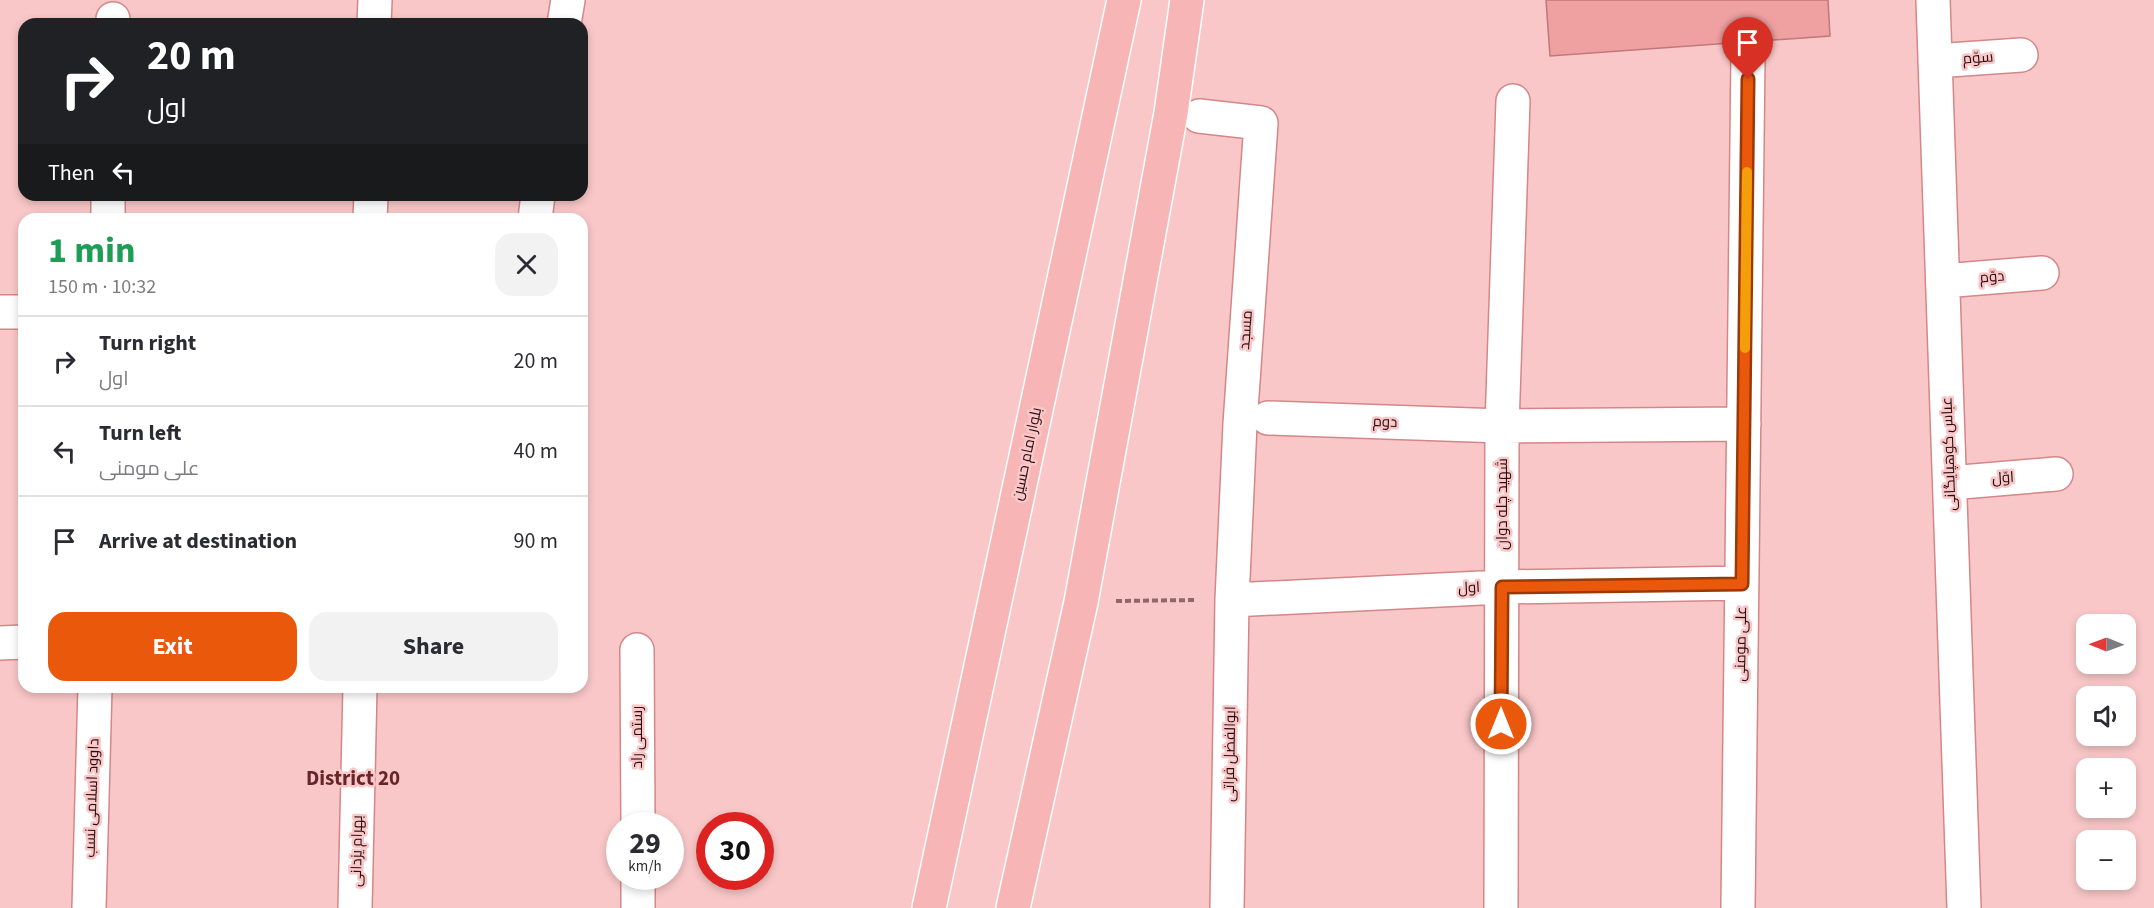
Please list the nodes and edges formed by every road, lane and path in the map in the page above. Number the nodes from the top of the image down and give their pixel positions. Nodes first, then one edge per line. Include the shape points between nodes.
1 (375, 0) edge
2 (568, 0) edge
3 (1124, 0) edge
4 (1187, 0) edge
5 (1933, 0) edge
6 (374, 18) edge
7 (565, 18) edge
8 (2021, 55) dead end
9 (1748, 56) dead end
10 (1935, 61) junction
11 (1513, 101) dead end
12 (1199, 116) dead end
13 (2042, 273) dead end
14 (1943, 281) junction
15 (0, 312) edge
16 (18, 312) edge
17 (1268, 418) dead end
18 (1744, 424) junction
19 (1502, 426) junction
20 (2056, 474) dead end
21 (1950, 483) junction
22 (1742, 584) junction
23 (1502, 587) junction
24 (1232, 600) junction
25 (1081, 602) junction
26 (18, 642) edge
27 (0, 643) edge
28 (637, 650) dead end
29 (95, 693) edge
30 (360, 693) edge
31 (638, 812) edge
32 (638, 890) edge
33 (89, 908) edge
34 (356, 908) edge
35 (638, 908) edge
36 (929, 908) edge
37 (1012, 908) edge
38 (1227, 908) edge
39 (1501, 908) edge
40 (1738, 908) edge
41 (1964, 908) edge

1 - 6 street
2 - 7 street
3 - 36 main road, بلوار امام حسین
4 - 25 main road via 1171,113
5 - 10 street, عباس کوهپایگانی
8 - 10 street, سوّم
9 - 18 street, علی مومنی
10 - 14 street, عباس کوهپایگانی
11 - 19 street, شهید چله دوان
12 - 24 street, مسجد via 1261,123
13 - 14 street, دوّم
14 - 21 street, عباس کوهپایگانی
15 - 16 street
17 - 19 street, دوم
18 - 19 street
18 - 22 street, علی مومنی
19 - 23 street, شهید چله دوان
20 - 21 street, اوّل
21 - 41 street, عباس کوهپایگانی
22 - 23 street, اول
22 - 40 street, علی مومنی
23 - 24 street, اول
23 - 39 street, شهید چله دوان
24 - 25 path
24 - 38 street, ابوالفضل فراتی
25 - 37 main road
26 - 27 street
28 - 31 street, رستمی راد
29 - 33 street, داوود اسلامی نسب
30 - 34 street, بهرام یزدانی
32 - 35 street

